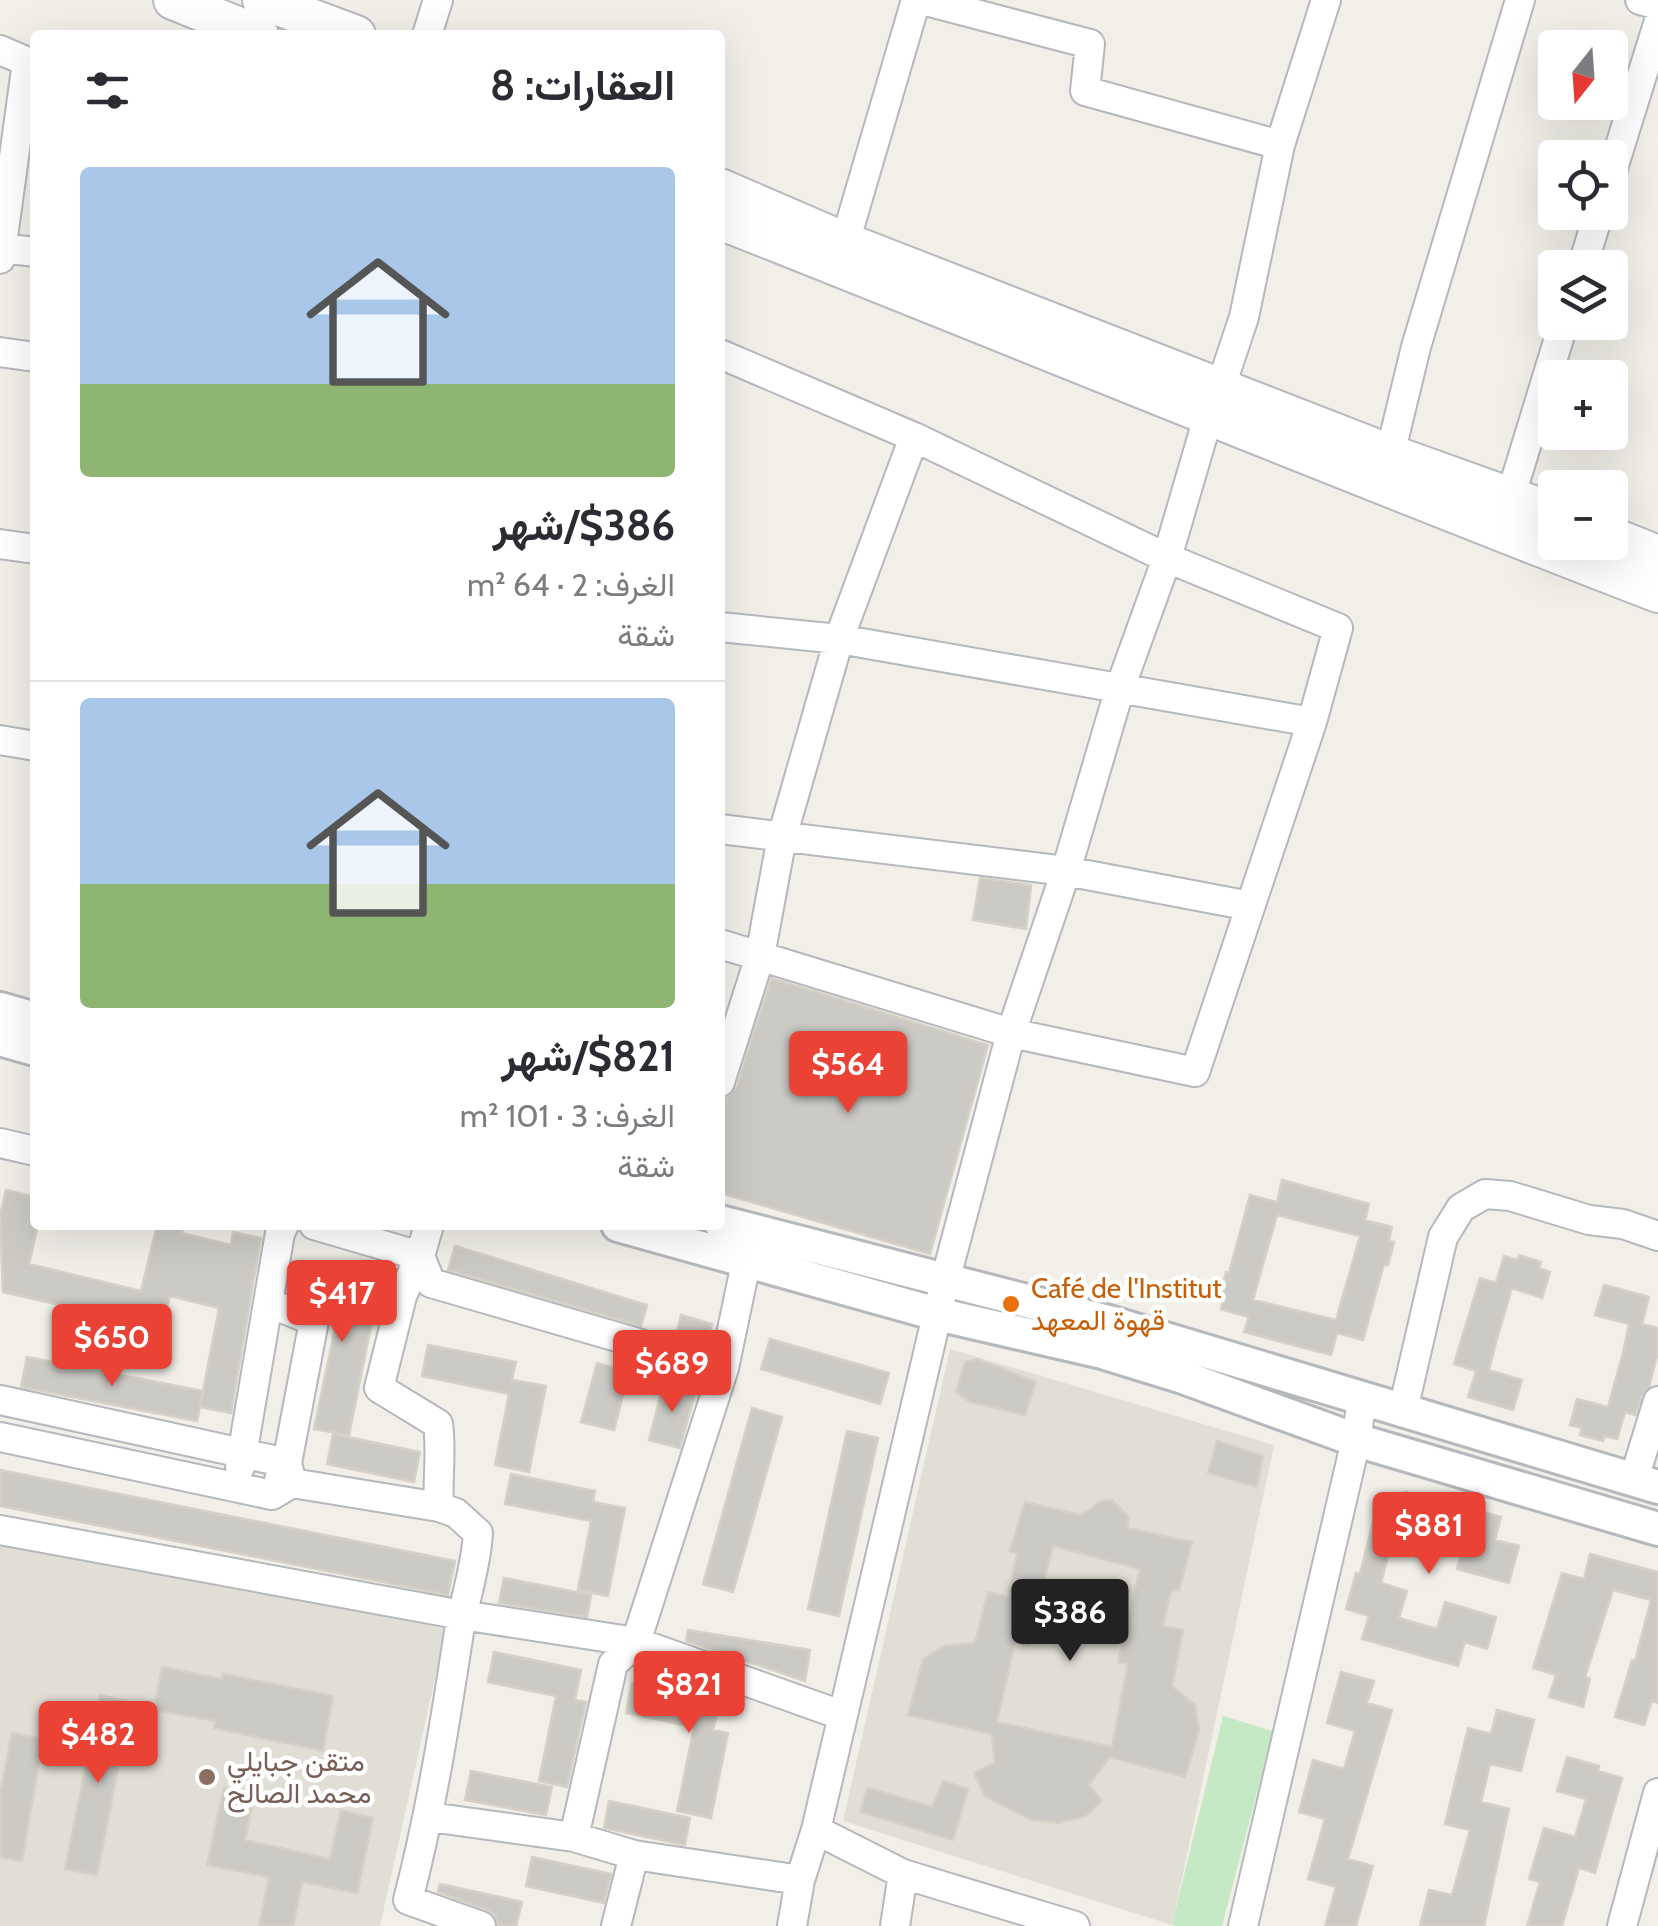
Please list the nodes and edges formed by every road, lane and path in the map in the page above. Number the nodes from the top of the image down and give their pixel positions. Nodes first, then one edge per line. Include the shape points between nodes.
1 (172, 0) edge
2 (262, 0) edge
3 (438, 0) edge
4 (920, 0) edge
5 (1326, 0) edge
6 (1520, 0) edge
7 (1640, 0) edge
8 (1658, 4) edge
9 (1658, 24) edge
10 (246, 30) edge
11 (343, 30) edge
12 (429, 30) edge
13 (0, 50) edge
14 (30, 63) edge
15 (30, 69) edge
16 (1622, 140) edge
17 (1280, 145) junction
18 (725, 190) edge
19 (725, 222) edge
20 (845, 242) junction
21 (30, 252) edge
22 (1, 254) edge
23 (1558, 340) edge
24 (0, 352) edge
25 (30, 356) edge
26 (725, 356) edge
27 (1215, 400) junction
28 (914, 437) junction
29 (1390, 454) junction
30 (1511, 495) junction
31 (1538, 507) edge
32 (1628, 543) edge
33 (0, 544) edge
34 (30, 548) edge
35 (1658, 555) edge
36 (1167, 558) junction
37 (1658, 593) edge
38 (725, 628) edge
39 (838, 639) junction
40 (1120, 688) junction
41 (1312, 722) junction
42 (0, 740) edge
43 (30, 745) edge
44 (725, 830) edge
45 (782, 836) junction
46 (1066, 871) junction
47 (1250, 906) junction
48 (725, 946) edge
49 (760, 956) junction
50 (0, 1009) edge
51 (30, 1018) edge
52 (1011, 1034) junction
53 (0, 1038) edge
54 (30, 1047) edge
55 (725, 1066) edge
56 (0, 1143) edge
57 (30, 1149) edge
58 (725, 1226) edge
59 (282, 1230) edge
60 (331, 1230) edge
61 (428, 1230) edge
62 (649, 1230) edge
63 (1658, 1236) edge
64 (749, 1246) junction
65 (420, 1256) junction
66 (945, 1281) junction
67 (269, 1303) junction
68 (938, 1314) junction
69 (1107, 1338) junction
70 (724, 1368) junction
71 (0, 1400) edge
72 (1362, 1400) junction
73 (1658, 1402) edge
74 (1403, 1410) junction
75 (0, 1437) edge
76 (1356, 1440) junction
77 (243, 1453) junction
78 (284, 1480) junction
79 (1646, 1483) edge
80 (236, 1488) junction
81 (439, 1508) junction
82 (1658, 1529) edge
83 (0, 1530) edge
84 (462, 1614) junction
85 (636, 1642) junction
86 (841, 1715) junction
87 (1658, 1792) edge
88 (430, 1817) junction
89 (816, 1830) junction
90 (574, 1837) junction
91 (634, 1855) junction
92 (903, 1874) junction
93 (800, 1880) junction
94 (480, 1926) edge
95 (616, 1926) edge
96 (792, 1926) edge
97 (895, 1926) edge
98 (1075, 1926) edge
99 (1244, 1926) edge
100 (1622, 1926) edge

1 - 10 main road
2 - 11 main road
3 - 12 street
4 - 17 street via 1090,44 1085,91
4 - 20 street
5 - 17 street
6 - 29 street
7 - 8 street
9 - 16 street
13 - 14 street
15 - 22 street
17 - 27 street via 1244,317
18 - 20 main road
19 - 27 main road
20 - 27 main road
21 - 22 street
23 - 30 street
24 - 25 street
26 - 28 street
27 - 29 main road
27 - 36 street
27 - 37 main road via 1364,480
28 - 36 street
28 - 39 street
29 - 30 main road
30 - 31 main road
32 - 35 main road
33 - 34 street
36 - 40 street
36 - 41 street via 1338,628
38 - 39 street
39 - 40 street
39 - 45 street
40 - 41 street
40 - 46 street
41 - 47 street
42 - 43 street
44 - 45 street
45 - 46 street
45 - 49 street
46 - 47 street
46 - 52 street
47 - 52 street via 1196,1072
48 - 49 street
49 - 52 street
49 - 55 street
50 - 51 street
52 - 66 street
53 - 54 street
56 - 57 street
58 - 64 street
59 - 67 street
60 - 65 street
61 - 65 street
62 - 64 street
63 - 74 street via 1510,1196 1485,1194 1461,1208 1443,1237
64 - 66 street
64 - 68 street
64 - 70 street
65 - 70 street via 431,1283
65 - 81 street via 402,1296 379,1388 438,1424
66 - 68 street
66 - 69 street
67 - 77 street
67 - 78 street via 314,1321
68 - 69 street
68 - 86 street
69 - 72 street
69 - 76 street via 1180,1376
70 - 85 street
71 - 77 street
72 - 74 street
72 - 76 street
73 - 79 street
74 - 79 street
75 - 80 street
76 - 82 street
76 - 99 street
77 - 78 street
77 - 80 street
78 - 80 street
78 - 81 street
81 - 84 street via 478,1533
83 - 84 street
84 - 85 street
84 - 88 street
85 - 86 street
85 - 90 street via 613,1664
86 - 89 street
87 - 100 street
88 - 90 street
88 - 94 street via 408,1900
89 - 92 street
89 - 93 street
90 - 91 street
91 - 93 street
91 - 95 street
92 - 97 street
92 - 98 street
93 - 96 street

